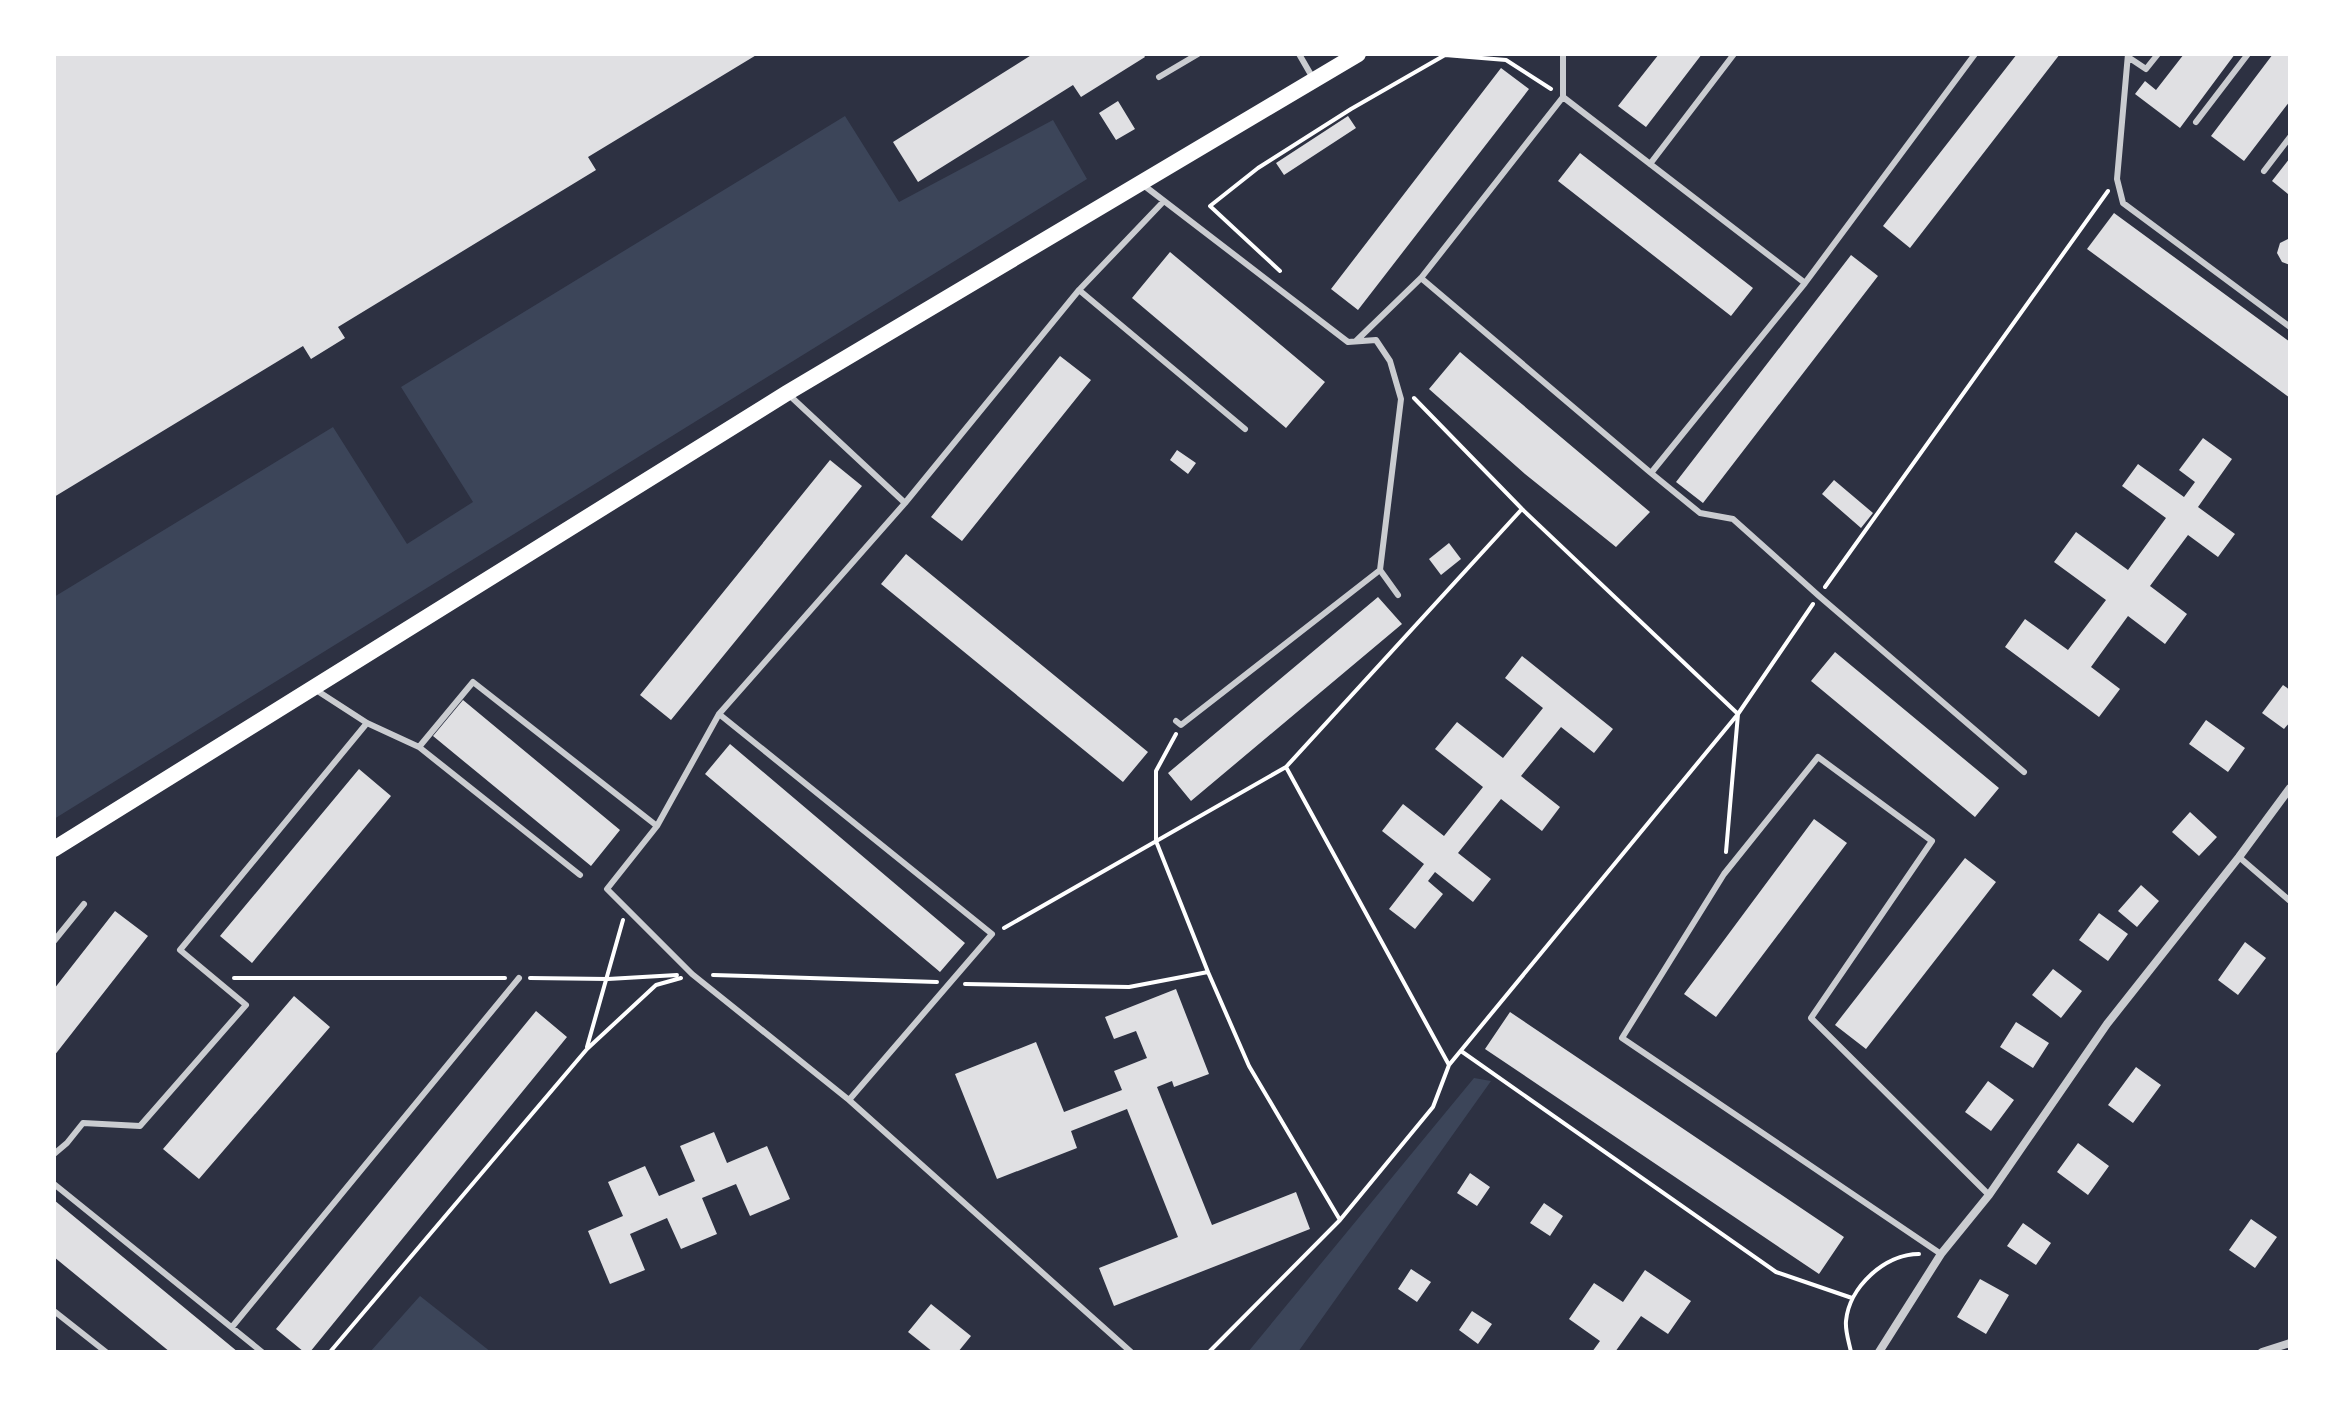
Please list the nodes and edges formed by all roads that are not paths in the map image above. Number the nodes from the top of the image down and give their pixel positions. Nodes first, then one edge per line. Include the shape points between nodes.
1 (1198, 54) edge
2 (1299, 54) edge
3 (1358, 54) edge
4 (1563, 54) edge
5 (1734, 54) edge
6 (1975, 54) edge
7 (2158, 54) edge
8 (2248, 54) edge
9 (2128, 55) edge
10 (1159, 77) dead end
11 (1314, 80) junction
12 (1563, 97) junction
13 (2196, 122) dead end
14 (2290, 137) edge
15 (1650, 164) junction
16 (2264, 171) dead end
17 (1140, 182) junction
18 (1163, 202) junction
19 (1421, 278) junction
20 (1805, 283) junction
21 (1079, 290) junction
22 (2290, 327) edge
23 (1356, 342) junction
24 (787, 393) junction
25 (1245, 429) dead end
26 (1651, 473) junction
27 (905, 503) junction
28 (1380, 570) junction
29 (1398, 595) dead end
30 (313, 688) junction
31 (719, 714) junction
32 (367, 723) junction
33 (1178, 723) road end
34 (419, 747) junction
35 (2024, 772) dead end
36 (2290, 788) edge
37 (657, 826) junction
38 (54, 849) edge
39 (2239, 857) junction
40 (580, 875) dead end
41 (2290, 901) edge
42 (84, 904) dead end
43 (54, 941) edge
44 (519, 978) road end
45 (849, 1100) junction
46 (54, 1154) edge
47 (54, 1184) edge
48 (1989, 1195) junction
49 (1941, 1254) junction
50 (54, 1311) edge
51 (232, 1327) junction
52 (2290, 1343) edge
53 (106, 1352) edge
54 (262, 1352) edge
55 (1131, 1352) edge
56 (1879, 1352) edge
57 (2262, 1352) edge

1 - 10 lane
2 - 11 lane
3 - 11 main road
4 - 12 lane
5 - 15 lane
6 - 20 lane
7 - 9 lane via 2146,69
8 - 13 lane
9 - 22 lane via 2117,179 2123,203
11 - 17 main road
12 - 15 lane
12 - 19 lane
14 - 16 lane
15 - 20 lane
17 - 18 lane
17 - 24 main road
18 - 21 lane
18 - 23 lane via 1348,342
19 - 23 lane
19 - 26 lane
20 - 26 lane
21 - 25 lane
21 - 27 lane
23 - 28 lane via 1376,340 1390,361 1401,399
24 - 27 lane
24 - 30 main road
26 - 35 lane via 1700,513 1733,519
27 - 31 lane
28 - 29 lane
28 - 33 lane
30 - 32 lane
30 - 38 main road
31 - 37 lane
31 - 45 lane via 992,934
32 - 34 lane
32 - 46 lane via 180,950 246,1005 140,1126 83,1123
34 - 37 lane via 473,682
34 - 40 lane
36 - 39 street
37 - 45 lane via 607,889 692,974
39 - 41 lane
39 - 48 street via 2107,1024
42 - 43 lane
44 - 51 lane
45 - 55 lane
47 - 51 lane
48 - 49 street
48 - 49 lane via 1811,1018 1932,841 1818,757 1724,874 1622,1038
49 - 56 street
50 - 53 lane
51 - 54 lane
52 - 57 street

